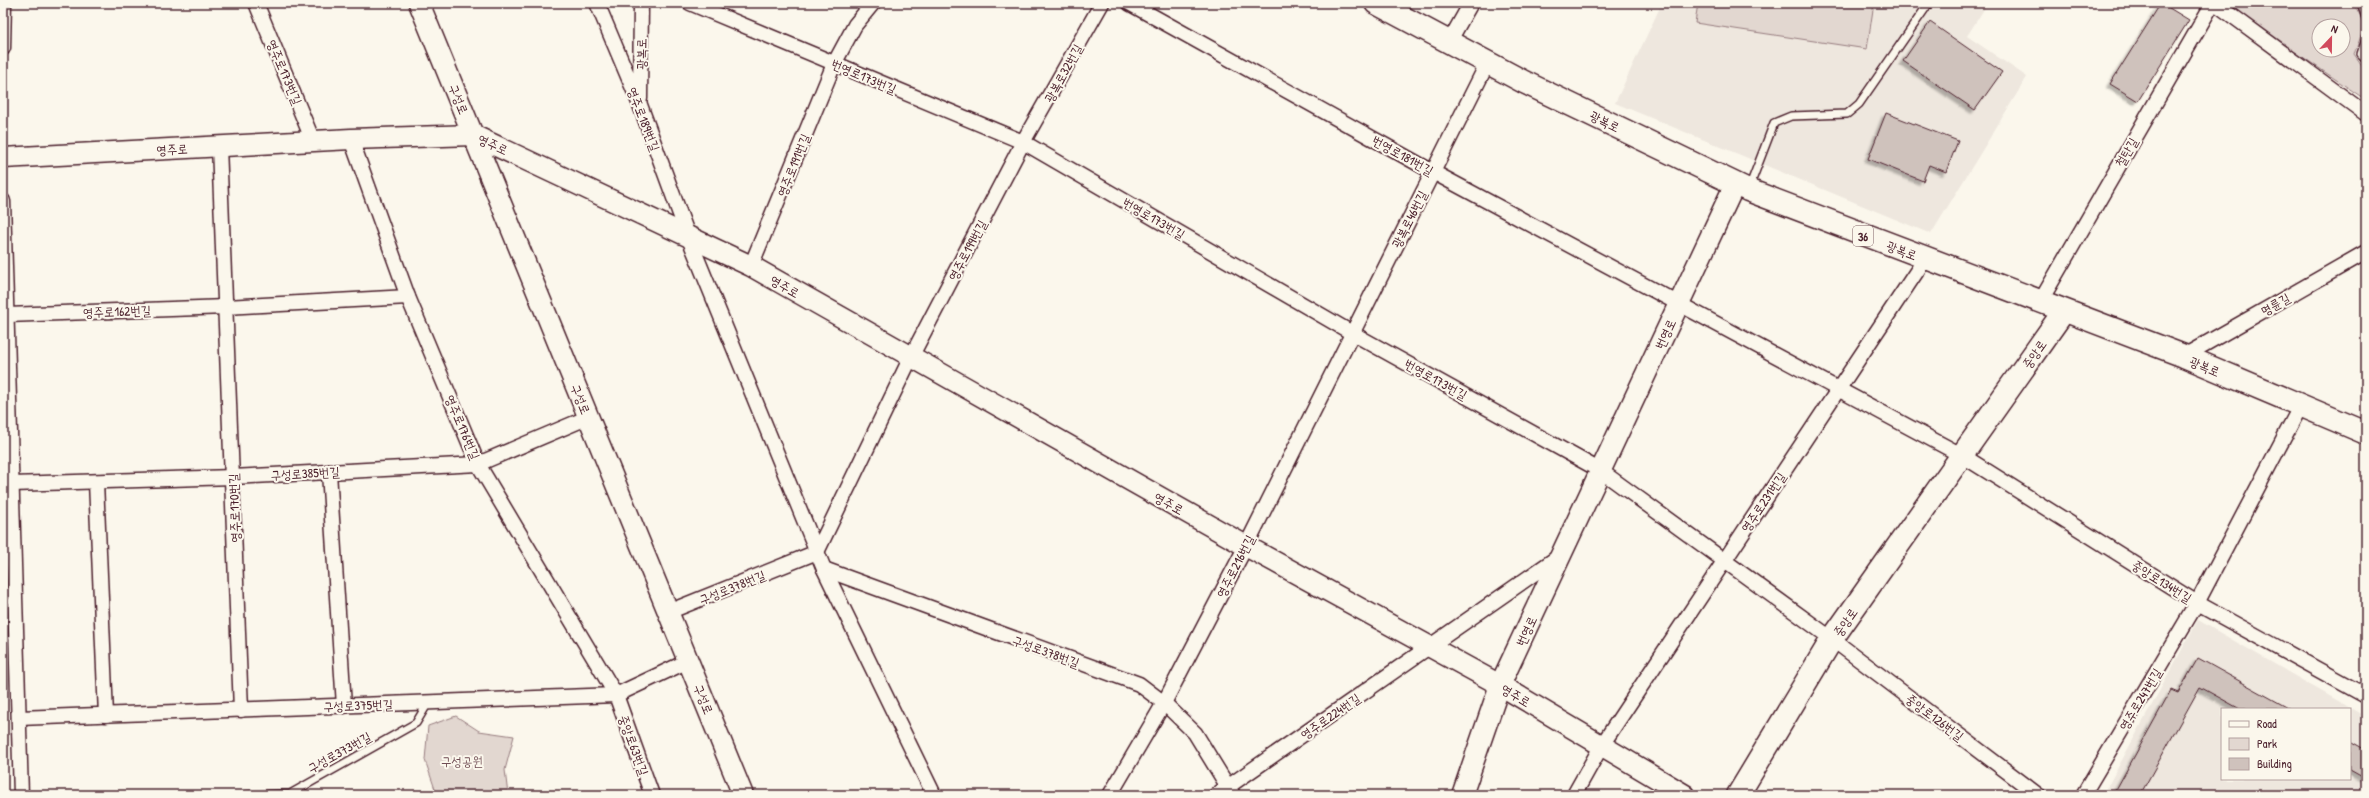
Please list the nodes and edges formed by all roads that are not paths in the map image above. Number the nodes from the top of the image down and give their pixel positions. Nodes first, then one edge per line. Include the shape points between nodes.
1 (4, 3) edge
2 (256, 3) edge
3 (419, 3) edge
4 (597, 3) edge
5 (642, 3) edge
6 (690, 3) edge
7 (873, 3) edge
8 (1102, 3) edge
9 (1129, 3) edge
10 (1376, 3) edge
11 (1471, 3) edge
12 (1929, 3) edge
13 (2214, 3) edge
14 (2361, 3) edge
15 (2366, 18) edge
16 (2366, 39) edge
17 (1449, 42) junction
18 (3, 48) edge
19 (2366, 59) edge
20 (1488, 62) junction
21 (834, 64) junction
22 (640, 105) junction
23 (2366, 114) edge
24 (473, 135) junction
25 (351, 139) junction
26 (313, 141) junction
27 (1023, 142) junction
28 (219, 146) junction
29 (3, 158) edge
30 (1433, 172) junction
31 (1742, 187) junction
32 (3, 201) edge
33 (688, 236) junction
34 (2366, 252) edge
35 (1925, 259) junction
36 (751, 266) junction
37 (408, 297) junction
38 (2040, 302) junction
39 (1678, 305) junction
40 (226, 307) junction
41 (2064, 311) junction
42 (7, 315) junction
43 (1352, 333) junction
44 (2184, 356) junction
45 (911, 357) junction
46 (1838, 389) junction
47 (2300, 406) junction
48 (589, 417) junction
49 (2366, 433) edge
50 (1963, 456) junction
51 (478, 464) junction
52 (1600, 471) junction
53 (329, 472) junction
54 (233, 477) junction
55 (96, 482) junction
56 (12, 484) junction
57 (1246, 546) junction
58 (817, 552) junction
59 (1561, 555) junction
60 (1724, 562) junction
61 (824, 569) junction
62 (2197, 603) junction
63 (668, 612) junction
64 (1832, 639) junction
65 (1430, 645) junction
66 (688, 661) junction
67 (1500, 685) junction
68 (616, 695) junction
69 (2366, 696) edge
70 (428, 702) junction
71 (1164, 703) junction
72 (344, 706) junction
73 (241, 710) junction
74 (106, 715) junction
75 (19, 718) junction
76 (1602, 745) junction
77 (1232, 791) edge
78 (22, 795) edge
79 (248, 795) edge
80 (652, 795) edge
81 (743, 795) edge
82 (934, 795) edge
83 (1110, 795) edge
84 (1216, 795) edge
85 (1462, 795) edge
86 (1574, 795) edge
87 (1685, 795) edge
88 (1738, 795) edge
89 (2038, 795) edge
90 (2083, 795) edge

1 - 18 street
2 - 26 street, 영주로173번길
3 - 24 street, 구성로
4 - 22 street, 영주로189번길
5 - 22 street, 광복로
6 - 21 street, 번영로173번길
7 - 21 street, 영주로191번길 via 855,24
8 - 27 street, 광복로32번길
9 - 30 street, 번영로181번길
10 - 17 main road, 광복로 / 36
11 - 17 street
12 - 31 lane via 1859,104 1847,114 1792,116 1774,123
13 - 23 street
13 - 38 street, 철탄길
14 - 15 lane
16 - 19 lane via 2361,54
17 - 20 main road, 광복로 / 36
20 - 30 street, 광복로46번길
20 - 31 main road, 광복로 / 36
21 - 27 street, 번영로173번길
21 - 36 street, 영주로191번길
22 - 33 street, 영주로189번길
24 - 25 street, 영주로
24 - 33 street, 영주로
24 - 48 street, 구성로
25 - 26 street, 영주로
25 - 37 street, 영주로176번길
26 - 28 street, 영주로
27 - 43 street, 번영로173번길
27 - 45 street, 영주로199번길
28 - 29 street, 영주로
28 - 40 street, 영주로170번길
30 - 39 street, 번영로181번길
30 - 43 street, 광복로46번길
31 - 35 main road, 광복로 / 36
31 - 39 street, 번영로
32 - 42 street
33 - 36 street, 영주로
33 - 58 street, 영주로189번길
34 - 44 street, 명륜길
35 - 38 main road, 광복로 / 36
35 - 46 street, 영주로231번길
36 - 45 street, 영주로
37 - 40 street
37 - 51 street, 영주로176번길
38 - 41 main road, 광복로 / 36
39 - 46 street, 번영로
39 - 52 street, 번영로
40 - 42 street, 영주로162번길
40 - 54 street, 영주로170번길
41 - 44 main road, 광복로 / 36
41 - 50 main road, 중앙로
42 - 56 street
43 - 52 street, 번영로173번길
43 - 57 street, 영주로216번길
44 - 47 main road, 광복로 / 36
45 - 57 street, 영주로
45 - 58 street
46 - 50 street
46 - 60 street, 영주로231번길
47 - 49 main road, 광복로 / 36
47 - 62 street, 영주로247번길
48 - 51 street, 구성로385번길
48 - 63 street, 구성로
50 - 62 street, 중앙로134번길
50 - 64 main road, 중앙로
51 - 53 street, 구성로385번길
51 - 68 street, 영주로176번길
52 - 59 street, 번영로
52 - 60 street
53 - 54 street, 구성로385번길
53 - 72 street
54 - 55 street, 구성로385번길
54 - 73 street, 영주로170번길
55 - 56 street, 구성로385번길
55 - 74 street
56 - 75 street
57 - 65 street, 영주로
57 - 71 street, 영주로216번길
58 - 61 street, 영주로189번길
58 - 63 street, 구성로378번길
59 - 65 street
59 - 67 street, 번영로
60 - 64 street
60 - 76 street, 영주로231번길
61 - 71 street, 구성로378번길 via 1139,684
61 - 82 street, 영주로189번길
62 - 69 street, 중앙로134번길
62 - 90 street, 영주로247번길
63 - 66 street, 구성로
64 - 88 main road, 중앙로
64 - 89 street, 중앙로126번길
65 - 67 street, 영주로
65 - 77 street, 영주로224번길
66 - 68 street, 구성로375번길
66 - 81 street, 구성로
67 - 76 street, 영주로
67 - 85 street, 번영로
68 - 70 street, 구성로375번길
68 - 80 street, 중앙로63번길
70 - 72 street, 구성로375번길
70 - 79 lane, 구성로373번길 via 416,723 290,794
71 - 77 street, 구성로378번길 via 1195,734
71 - 83 street, 영주로216번길
72 - 73 street, 구성로375번길
73 - 74 street, 구성로375번길
74 - 75 street, 구성로375번길
75 - 78 street
76 - 86 street
76 - 87 street, 영주로
77 - 84 street, 영주로224번길

